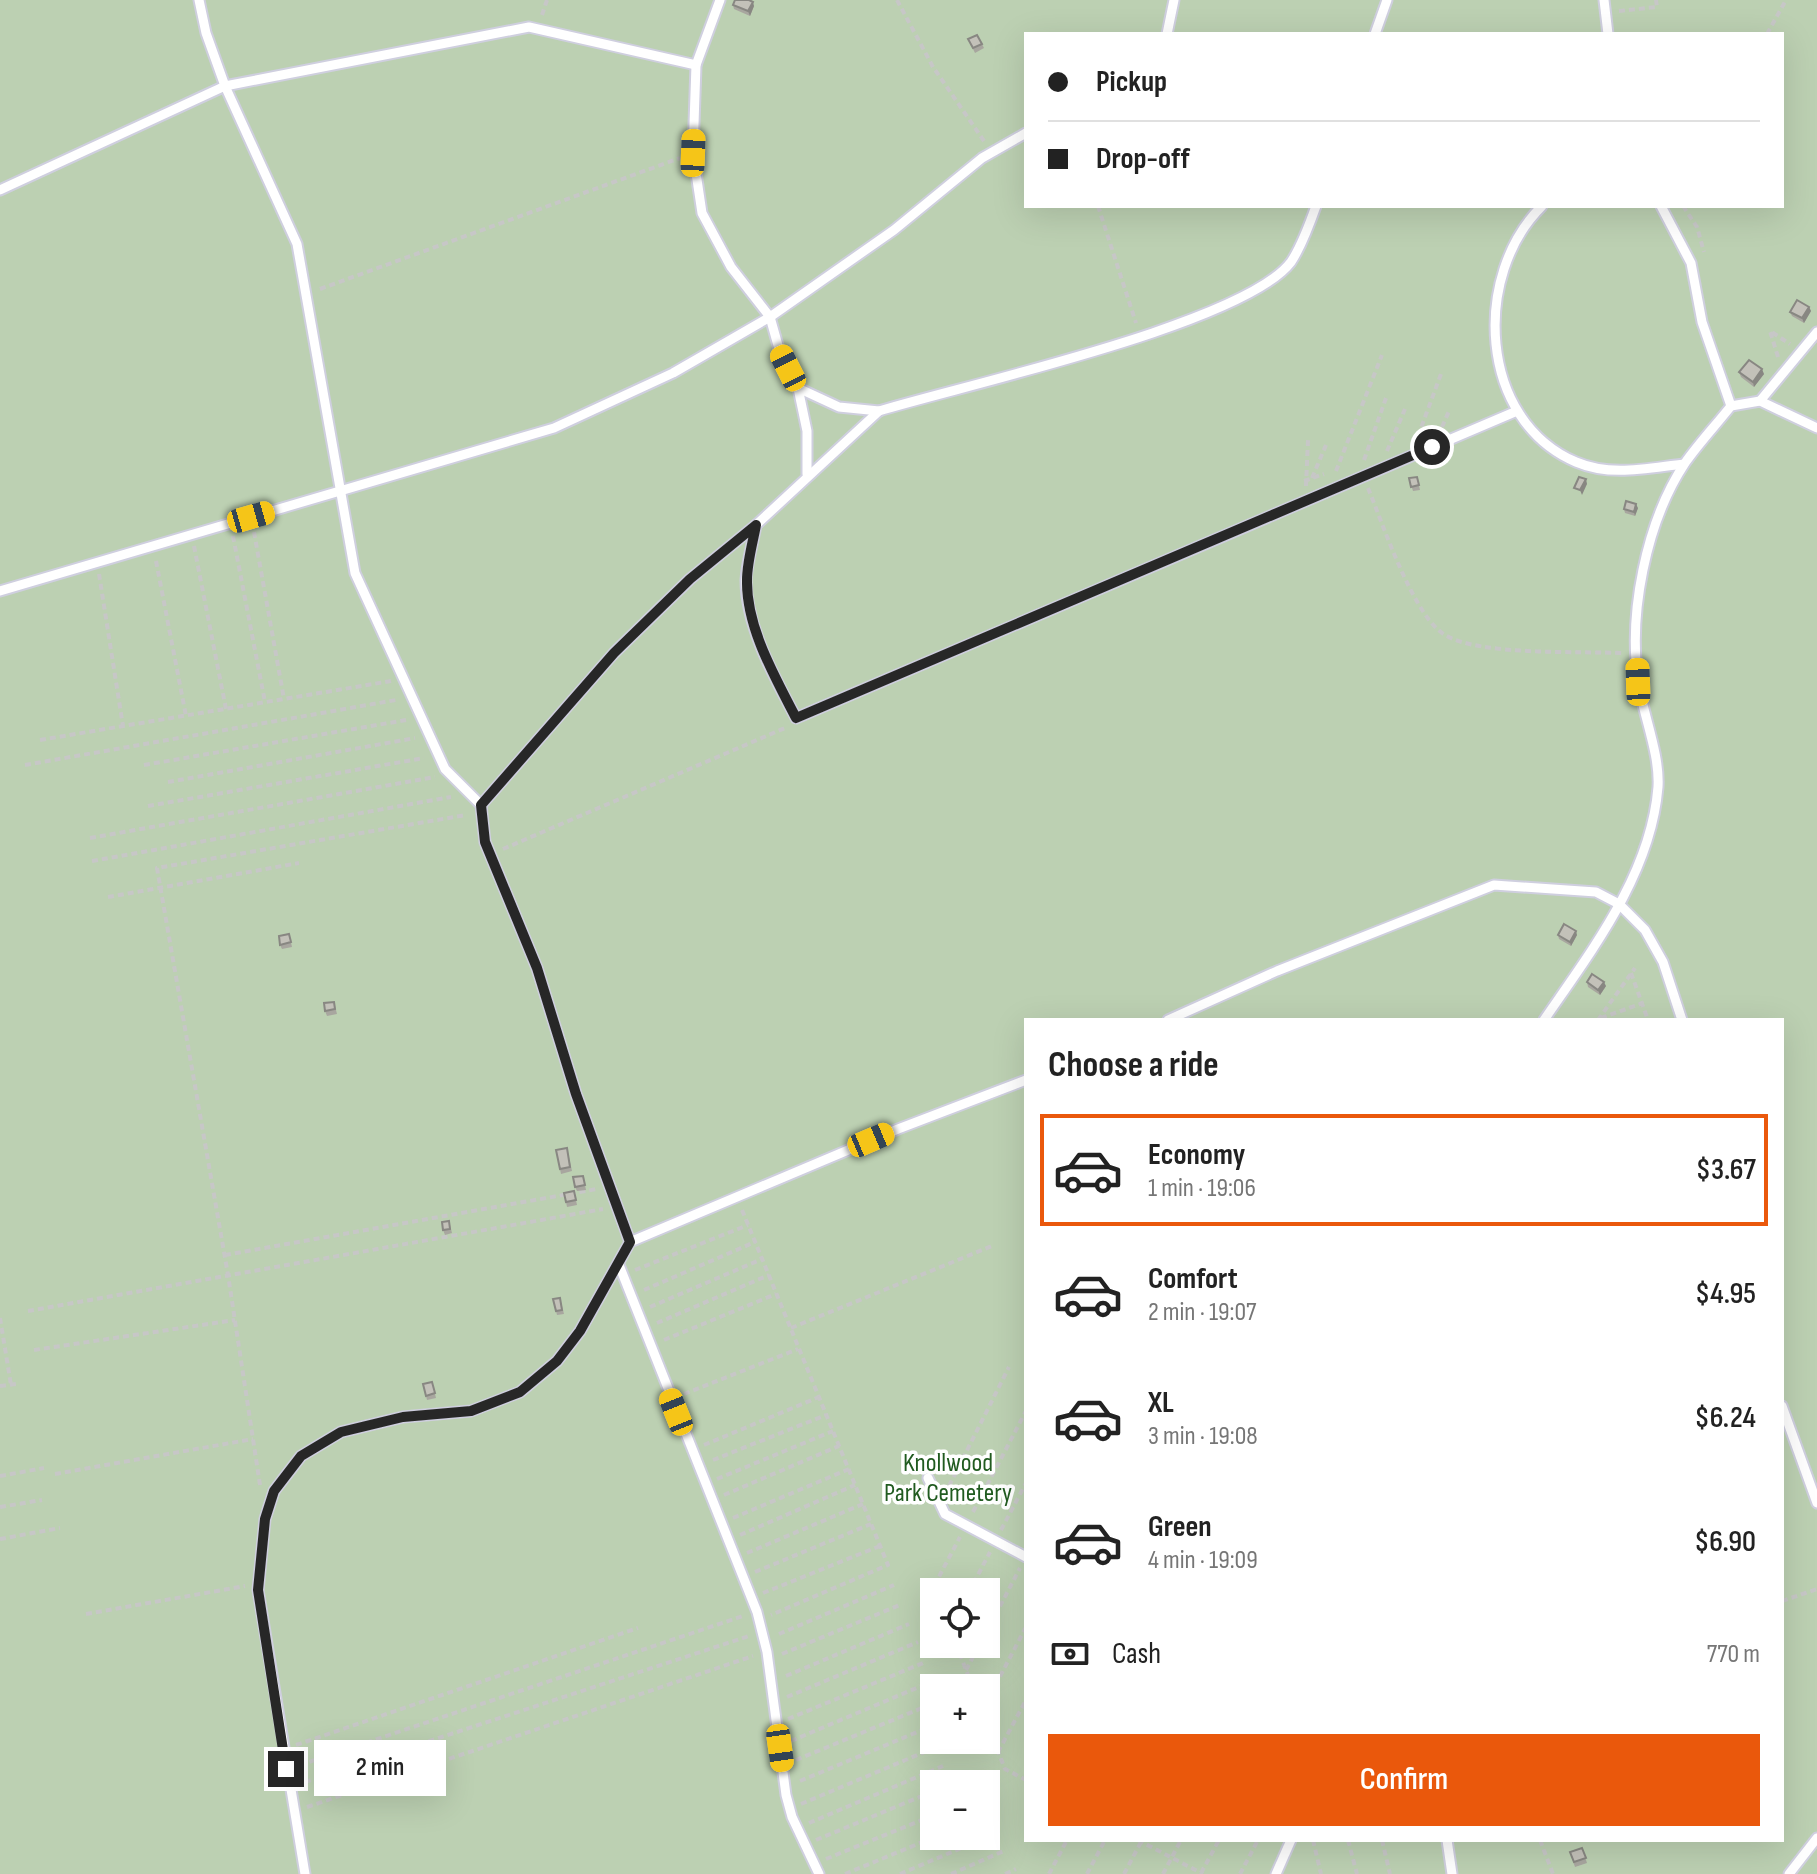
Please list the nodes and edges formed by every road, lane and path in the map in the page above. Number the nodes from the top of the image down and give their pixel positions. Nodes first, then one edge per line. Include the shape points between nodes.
1 (199, 0) edge
2 (720, 0) edge
3 (897, 0) edge
4 (1186, 0) edge
5 (1387, 0) edge
6 (1604, 0) edge
7 (1656, 0) edge
8 (1786, 0) edge
9 (1175, 3) edge
10 (1617, 12) dead end
11 (1168, 32) edge
12 (1376, 32) edge
13 (1608, 32) edge
14 (1768, 32) edge
15 (696, 65) junction
16 (225, 86) junction
17 (1024, 134) edge
18 (693, 153) junction
19 (992, 153) junction
20 (0, 190) edge
21 (1099, 208) edge
22 (1315, 208) edge
23 (1540, 208) edge
24 (1662, 208) edge
25 (307, 294) junction
26 (770, 317) junction
27 (1817, 332) edge
28 (1140, 337) junction
29 (1803, 351) junction
30 (1382, 355) dead end
31 (1779, 360) dead end
32 (1441, 374) dead end
33 (798, 388) junction
34 (1386, 398) dead end
35 (1760, 401) junction
36 (1731, 406) junction
37 (1405, 409) dead end
38 (879, 411) junction
39 (1517, 411) junction
40 (1817, 428) edge
41 (1308, 440) dead end
42 (1326, 445) dead end
43 (1410, 457) junction
44 (1684, 464) junction
45 (1379, 470) junction
46 (807, 474) junction
47 (1324, 474) dead end
48 (1312, 478) junction
49 (1360, 478) junction
50 (342, 490) junction
51 (1328, 492) junction
52 (251, 517) junction
53 (231, 523) junction
54 (756, 525) junction
55 (192, 534) junction
56 (153, 546) junction
57 (97, 562) junction
58 (0, 591) edge
59 (1637, 654) junction
60 (402, 679) junction
61 (410, 698) junction
62 (284, 699) junction
63 (265, 702) junction
64 (226, 709) junction
65 (186, 716) junction
66 (420, 717) junction
67 (796, 718) junction
68 (123, 726) junction
69 (429, 736) junction
70 (40, 740) dead end
71 (438, 755) junction
72 (25, 765) dead end
73 (144, 765) dead end
74 (449, 774) junction
75 (168, 782) dead end
76 (469, 793) junction
77 (148, 806) dead end
78 (481, 809) junction
79 (90, 838) dead end
80 (491, 854) junction
81 (92, 861) dead end
82 (299, 863) dead end
83 (161, 888) junction
84 (108, 897) dead end
85 (1619, 904) junction
86 (1643, 1003) junction
87 (1172, 1018) edge
88 (1545, 1018) edge
89 (1599, 1018) edge
90 (1603, 1018) edge
91 (1647, 1018) edge
92 (1681, 1018) edge
93 (1024, 1081) edge
94 (610, 1187) junction
95 (737, 1197) junction
96 (617, 1206) junction
97 (748, 1225) junction
98 (630, 1242) junction
99 (755, 1242) junction
100 (992, 1246) dead end
101 (225, 1255) junction
102 (762, 1259) junction
103 (619, 1265) junction
104 (633, 1271) dead end
105 (228, 1275) junction
106 (769, 1275) junction
107 (641, 1291) dead end
108 (776, 1294) junction
109 (647, 1308) dead end
110 (28, 1311) dead end
111 (0, 1318) edge
112 (235, 1320) junction
113 (654, 1324) dead end
114 (791, 1328) junction
115 (660, 1341) dead end
116 (799, 1348) junction
117 (34, 1350) dead end
118 (1009, 1367) dead end
119 (0, 1386) edge
120 (681, 1395) dead end
121 (819, 1397) junction
122 (1784, 1412) edge
123 (826, 1415) junction
124 (1024, 1415) edge
125 (833, 1431) junction
126 (253, 1439) junction
127 (701, 1446) dead end
128 (839, 1446) junction
129 (708, 1462) dead end
130 (44, 1468) dead end
131 (849, 1469) junction
132 (55, 1474) dead end
133 (0, 1476) edge
134 (928, 1478) dead end
135 (705, 1484) junction
136 (855, 1485) junction
137 (42, 1500) dead end
138 (712, 1500) junction
139 (1817, 1503) edge
140 (863, 1504) junction
141 (940, 1504) junction
142 (0, 1507) edge
143 (265, 1519) junction
144 (721, 1523) junction
145 (871, 1524) junction
146 (966, 1525) junction
147 (60, 1528) dead end
148 (0, 1539) edge
149 (728, 1540) junction
150 (880, 1546) junction
151 (1024, 1556) edge
152 (735, 1558) junction
153 (1024, 1561) edge
154 (742, 1578) junction
155 (940, 1578) edge
156 (259, 1584) junction
157 (894, 1585) dead end
158 (1817, 1589) edge
159 (761, 1594) dead end
160 (1784, 1600) edge
161 (902, 1604) dead end
162 (1000, 1606) edge
163 (757, 1612) junction
164 (86, 1614) dead end
165 (769, 1616) dead end
166 (909, 1624) dead end
167 (638, 1628) dead end
168 (1024, 1631) edge
169 (763, 1632) junction
170 (774, 1636) dead end
171 (918, 1642) dead end
172 (767, 1652) junction
173 (778, 1656) dead end
174 (961, 1658) edge
175 (972, 1658) edge
176 (923, 1663) dead end
177 (966, 1670) junction
178 (968, 1674) edge
179 (1000, 1676) edge
180 (782, 1677) dead end
181 (920, 1687) edge
182 (784, 1698) dead end
183 (1024, 1704) edge
184 (920, 1709) edge
185 (787, 1720) dead end
186 (920, 1731) edge
187 (789, 1742) dead end
188 (1000, 1748) edge
189 (283, 1750) junction
190 (920, 1754) edge
191 (999, 1754) edge
192 (792, 1762) dead end
193 (943, 1766) dead end
194 (286, 1769) junction
195 (1024, 1779) edge
196 (794, 1784) dead end
197 (289, 1787) junction
198 (920, 1797) edge
199 (799, 1805) dead end
200 (293, 1812) junction
201 (920, 1821) edge
202 (806, 1824) dead end
203 (1817, 1838) edge
204 (814, 1841) dead end
205 (1066, 1842) edge
206 (1104, 1842) edge
207 (1139, 1842) edge
208 (1144, 1842) edge
209 (1180, 1842) edge
210 (1218, 1842) edge
211 (1257, 1842) edge
212 (1290, 1842) edge
213 (1313, 1842) edge
214 (1349, 1842) edge
215 (1382, 1842) edge
216 (1447, 1842) edge
217 (1541, 1842) edge
218 (920, 1843) edge
219 (957, 1850) edge
220 (1006, 1850) dead end
221 (1172, 1857) junction
222 (824, 1860) dead end
223 (1016, 1869) dead end
224 (305, 1874) edge
225 (819, 1874) edge
226 (845, 1874) edge
227 (900, 1874) edge
228 (951, 1874) edge
229 (1005, 1874) edge
230 (1049, 1874) edge
231 (1087, 1874) edge
232 (1124, 1874) edge
233 (1163, 1874) edge
234 (1202, 1874) edge
235 (1240, 1874) edge
236 (1276, 1874) edge
237 (1321, 1874) edge
238 (1357, 1874) edge
239 (1390, 1874) edge
240 (1452, 1874) edge
241 (1553, 1874) edge
242 (1789, 1874) edge

1 - 16 lane
2 - 15 lane
3 - 19 path via 933,67
4 - 9 lane
5 - 12 lane
6 - 13 lane
7 - 10 path via 1657,7
8 - 14 path
9 - 11 lane
15 - 16 lane via 529,27
15 - 18 lane
16 - 20 lane
16 - 25 lane via 297,244
17 - 19 lane
18 - 25 path
18 - 26 lane via 702,213 731,267
19 - 26 lane
21 - 28 path
22 - 28 lane via 1290,263 1246,296
23 - 39 lane via 1509,250 1496,302 1495,341 1503,382
24 - 36 lane via 1691,263 1702,322
25 - 50 lane
26 - 33 lane
26 - 50 lane via 673,373 554,428
27 - 29 lane
28 - 38 lane
29 - 31 path via 1770,331
29 - 35 lane
30 - 51 path
32 - 43 path
33 - 38 lane via 839,407
33 - 46 lane via 807,431
34 - 49 path
35 - 36 lane
35 - 40 lane
36 - 44 lane
37 - 45 path
38 - 46 lane
39 - 43 lane
39 - 44 lane via 1545,444 1576,462 1610,472
41 - 48 path via 1304,481
42 - 48 path
43 - 45 lane
44 - 59 lane via 1640,576
45 - 49 lane
46 - 54 lane
47 - 48 path
49 - 51 lane
49 - 59 path via 1415,600 1443,634 1471,645
50 - 52 lane
50 - 60 lane via 355,573
51 - 67 lane
52 - 53 lane
52 - 62 path
53 - 55 lane
53 - 63 path
54 - 67 lane via 746,580 752,611 773,673
54 - 78 lane via 690,579 614,653
55 - 56 lane
55 - 64 path
56 - 57 lane
56 - 65 path
57 - 58 lane
57 - 68 path
59 - 85 lane via 1658,785 1633,881
60 - 61 lane
60 - 62 path
61 - 66 lane
61 - 72 path
62 - 63 path
63 - 64 path
64 - 65 path
65 - 68 path
66 - 69 lane
66 - 73 path
67 - 80 path via 781,732
68 - 70 path
69 - 71 lane
69 - 75 path
71 - 74 lane
71 - 77 path
74 - 76 lane
74 - 79 path
76 - 78 lane
76 - 81 path
78 - 80 lane
78 - 83 path via 157,868
80 - 94 lane via 537,968
82 - 83 path
83 - 84 path
83 - 101 path
85 - 87 lane via 1596,892 1494,885
85 - 88 lane
85 - 92 lane via 1645,930
86 - 89 path via 1633,970
86 - 90 path
86 - 91 path
93 - 95 lane
94 - 96 lane
94 - 101 path
95 - 97 path
95 - 98 lane
96 - 98 lane
96 - 105 path
97 - 99 path
97 - 104 path
98 - 103 lane
99 - 102 path
99 - 107 path
100 - 114 path
101 - 105 path
102 - 106 path
102 - 109 path
103 - 135 lane
103 - 143 lane via 557,1361 520,1392 471,1411 403,1417 341,1432 301,1456 274,1491
105 - 110 path
105 - 112 path
106 - 108 path
106 - 113 path
108 - 114 path
108 - 115 path
111 - 119 path via 13,1384
112 - 117 path
112 - 126 path
114 - 116 path
116 - 120 path
116 - 121 path
118 - 141 path
121 - 123 path
121 - 127 path
122 - 139 lane
123 - 125 path
123 - 129 path
124 - 146 path
125 - 128 path
125 - 135 path
126 - 132 path
126 - 143 path
128 - 131 path
128 - 138 path
130 - 133 path
131 - 136 path
131 - 144 path
134 - 141 lane
135 - 138 lane
136 - 140 path
136 - 149 path
137 - 142 path
138 - 144 lane
140 - 145 path
140 - 152 path
141 - 146 lane via 945,1514
143 - 156 lane
144 - 149 lane
145 - 150 path
145 - 154 path
146 - 151 lane
146 - 155 path
147 - 148 path
149 - 152 lane
150 - 159 path
150 - 165 path via 888,1565
152 - 154 lane
153 - 162 path
154 - 163 lane
156 - 164 path
156 - 189 lane
157 - 170 path
158 - 160 path
161 - 173 path
163 - 169 lane
163 - 194 path
166 - 180 path
167 - 189 path
168 - 179 path
169 - 172 lane
169 - 197 path
171 - 182 path
172 - 200 path
172 - 225 lane via 786,1795
174 - 177 path
175 - 177 path
176 - 185 path
177 - 178 path
181 - 187 path
183 - 188 path
184 - 192 path
186 - 196 path
189 - 194 lane
190 - 199 path
191 - 195 path via 1005,1769
193 - 202 path
194 - 197 lane
197 - 200 lane
198 - 204 path
200 - 224 lane
201 - 222 path
203 - 242 lane
205 - 230 path
206 - 231 path
207 - 232 path
208 - 221 path
209 - 221 path
210 - 234 path
211 - 235 path
212 - 236 lane
213 - 237 path
214 - 238 path
215 - 239 path
216 - 240 lane
217 - 241 path
218 - 226 path
219 - 227 path
220 - 228 path
221 - 233 path
221 - 234 path
223 - 229 path

